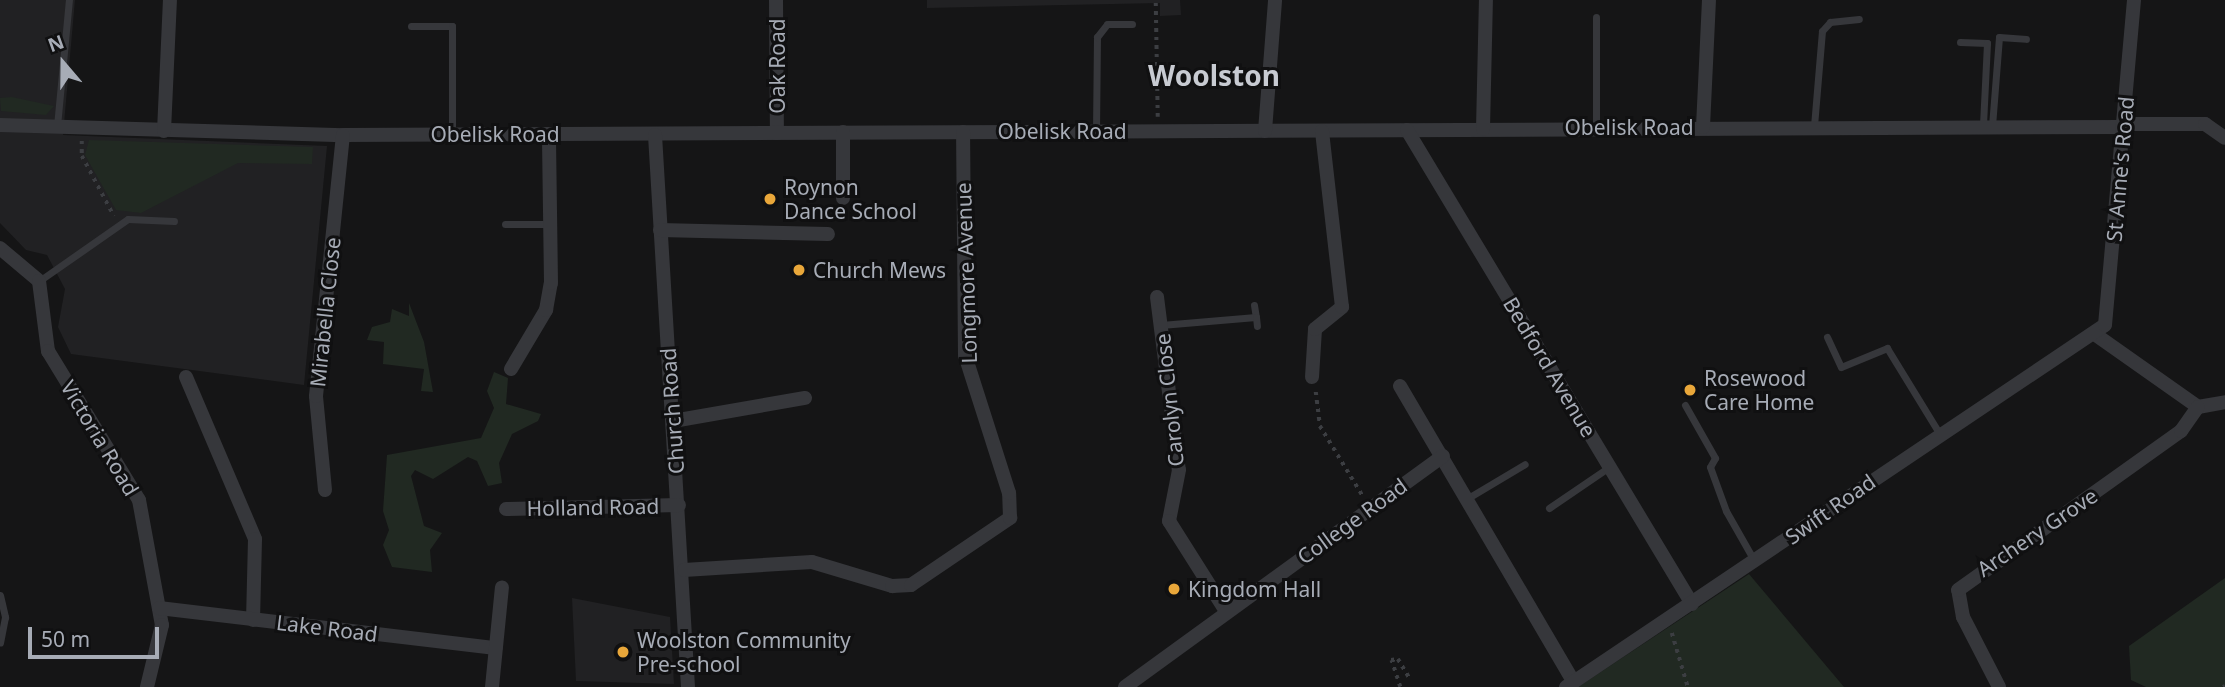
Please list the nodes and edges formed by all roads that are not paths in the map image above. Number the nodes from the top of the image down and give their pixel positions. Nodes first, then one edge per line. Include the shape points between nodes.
1 (69, 0) edge
2 (170, 0) edge
3 (776, 0) edge
4 (1275, 0) edge
5 (1486, 0) edge
6 (1709, 0) edge
7 (2134, 0) edge
8 (1596, 18) dead end
9 (1859, 19) dead end
10 (1132, 24) dead end
11 (411, 26) dead end
12 (2026, 39) dead end
13 (1960, 42) dead end
14 (0, 125) edge
15 (2124, 125) junction
16 (1814, 126) junction
17 (1987, 126) junction
18 (57, 127) junction
19 (1596, 127) junction
20 (1703, 127) junction
21 (1483, 129) junction
22 (1407, 130) junction
23 (164, 131) junction
24 (1096, 131) junction
25 (1265, 131) junction
26 (1322, 131) junction
27 (843, 132) junction
28 (963, 132) junction
29 (777, 133) junction
30 (452, 134) junction
31 (549, 134) junction
32 (343, 135) junction
33 (654, 135) junction
34 (2225, 138) edge
35 (843, 198) dead end
36 (174, 220) dead end
37 (505, 224) dead end
38 (553, 224) junction
39 (660, 230) junction
40 (828, 234) dead end
41 (0, 248) edge
42 (39, 281) junction
43 (1157, 297) dead end
44 (1254, 305) dead end
45 (1256, 317) junction
46 (1161, 325) junction
47 (1257, 326) dead end
48 (2096, 335) junction
49 (1827, 337) dead end
50 (511, 369) dead end
51 (186, 377) dead end
52 (1312, 377) road end
53 (1400, 386) dead end
54 (805, 398) dead end
55 (2225, 402) edge
56 (1685, 405) dead end
57 (2197, 407) junction
58 (673, 421) junction
59 (1939, 433) junction
60 (1443, 456) junction
61 (1525, 464) dead end
62 (1610, 467) junction
63 (325, 490) dead end
64 (1468, 498) junction
65 (679, 505) junction
66 (1549, 508) dead end
67 (506, 509) dead end
68 (1755, 562) junction
69 (684, 570) junction
70 (502, 587) dead end
71 (0, 595) edge
72 (1692, 604) junction
73 (159, 608) junction
74 (1226, 611) junction
75 (253, 620) junction
76 (0, 643) edge
77 (496, 648) junction
78 (1570, 685) edge
79 (147, 687) edge
80 (492, 687) edge
81 (688, 687) edge
82 (1125, 687) edge
83 (1999, 687) edge

1 - 18 lane
2 - 23 street
3 - 29 street, Oak Road
4 - 25 street
5 - 21 street
6 - 20 street
7 - 15 street, St Anne's Road
8 - 19 lane
9 - 16 lane via 1830,22 1822,31
10 - 24 lane via 1107,24 1097,37
11 - 30 lane via 452,26
12 - 17 lane via 1999,37
13 - 17 lane via 1987,43
14 - 18 street, Obelisk Road
15 - 17 street, Obelisk Road
15 - 34 street, Obelisk Road via 2205,124
15 - 48 street, St Anne's Road via 2108,311
16 - 17 street, Obelisk Road
16 - 20 street, Obelisk Road
18 - 23 street, Obelisk Road
19 - 20 street, Obelisk Road
19 - 21 street, Obelisk Road
21 - 22 street, Obelisk Road
22 - 26 street, Obelisk Road
22 - 62 street, Bedford Avenue
23 - 32 street, Obelisk Road
24 - 25 street, Obelisk Road
24 - 28 street, Obelisk Road
25 - 26 street, Obelisk Road
26 - 52 street via 1342,307 1315,329
27 - 28 street, Obelisk Road
27 - 29 street, Obelisk Road
27 - 35 street
28 - 69 street, Longmore Avenue via 965,355 1009,493 1010,518 911,585 892,586 812,562
29 - 33 street, Obelisk Road
30 - 31 street, Obelisk Road
30 - 32 street, Obelisk Road
31 - 33 street, Obelisk Road
31 - 38 street
32 - 63 street, Mirabella Close via 316,396
33 - 39 street, Church Road
36 - 42 lane via 128,219
37 - 38 lane
38 - 50 street via 546,310
39 - 40 street
39 - 58 street, Church Road
41 - 42 street
42 - 73 street, Victoria Road via 48,351 139,500
43 - 46 street, Carolyn Close
44 - 45 lane
45 - 46 lane
45 - 47 lane
46 - 74 street, Carolyn Close via 1179,470 1169,522
48 - 57 street
48 - 59 street, Swift Road
49 - 59 lane via 1841,367 1888,348
51 - 75 street via 252,527 259,565
53 - 60 street
54 - 58 street
55 - 57 street
56 - 68 lane via 1715,458 1710,467 1726,511
57 - 83 street, Archery Grove via 2181,431 1958,590 1962,617
58 - 65 street, Church Road
59 - 68 street, Swift Road
60 - 64 street
60 - 74 street, College Road
61 - 64 lane
62 - 66 lane
62 - 72 street, Bedford Avenue
64 - 78 street
65 - 67 street, Holland Road
65 - 69 street, Church Road
68 - 72 street, Swift Road
69 - 81 street, Church Road
70 - 77 street
71 - 76 lane via 5,617
72 - 78 street, Swift Road
73 - 75 street, Lake Road
73 - 79 street, Victoria Road via 162,625
74 - 82 street, College Road
75 - 77 street, Lake Road
77 - 80 street

